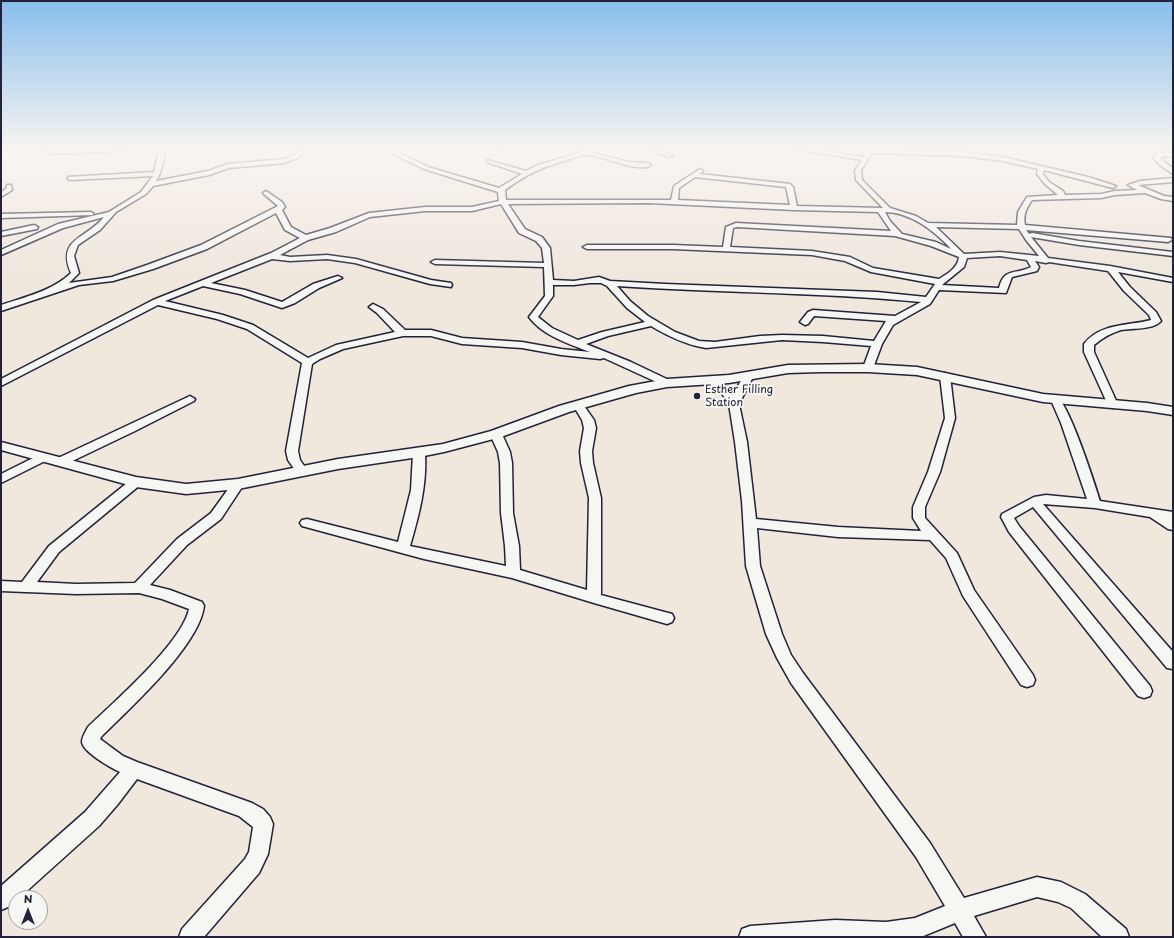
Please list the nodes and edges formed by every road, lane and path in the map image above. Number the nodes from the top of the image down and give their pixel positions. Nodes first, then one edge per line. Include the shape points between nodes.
1 (501, 192) edge
2 (143, 193) edge
3 (266, 193) dead end
4 (675, 193) edge
5 (791, 193) edge
6 (871, 193) edge
7 (1062, 193) edge
8 (1112, 193) edge
9 (1150, 193) edge
10 (1062, 196) junction
11 (1173, 199) edge
12 (503, 202) junction
13 (674, 203) junction
14 (794, 208) junction
15 (278, 210) junction
16 (892, 210) junction
17 (881, 211) junction
18 (109, 213) junction
19 (1, 216) edge
20 (928, 224) junction
21 (34, 227) dead end
22 (1022, 230) junction
23 (1, 234) edge
24 (897, 234) junction
25 (305, 238) junction
26 (1168, 240) dead end
27 (587, 247) dead end
28 (726, 249) junction
29 (1, 253) edge
30 (1173, 254) edge
31 (270, 256) junction
32 (962, 256) junction
33 (1030, 258) junction
34 (1102, 260) junction
35 (1046, 261) junction
36 (435, 262) dead end
37 (548, 265) junction
38 (338, 278) dead end
39 (1173, 280) edge
40 (550, 282) junction
41 (201, 283) junction
42 (609, 284) junction
43 (938, 285) junction
44 (448, 286) dead end
45 (49, 290) junction
46 (929, 300) junction
47 (156, 302) junction
48 (373, 307) dead end
49 (1, 308) edge
50 (895, 319) junction
51 (805, 322) dead end
52 (653, 323) junction
53 (403, 333) junction
54 (579, 343) junction
55 (877, 344) junction
56 (614, 358) junction
57 (308, 362) junction
58 (868, 368) junction
59 (749, 375) junction
60 (945, 376) junction
61 (713, 380) junction
62 (667, 383) junction
63 (1, 384) edge
64 (190, 399) dead end
65 (1056, 400) junction
66 (734, 404) junction
67 (578, 405) junction
68 (1113, 405) junction
69 (1173, 411) edge
70 (496, 434) junction
71 (1, 446) edge
72 (419, 453) junction
73 (42, 458) junction
74 (60, 462) junction
75 (302, 470) junction
76 (1, 479) edge
77 (136, 482) junction
78 (238, 484) junction
79 (1034, 502) junction
80 (1095, 504) junction
81 (1148, 512) junction
82 (1173, 516) edge
83 (307, 523) dead end
84 (750, 523) junction
85 (1173, 526) edge
86 (934, 536) junction
87 (403, 548) junction
88 (513, 573) junction
89 (1, 586) edge
90 (26, 587) junction
91 (139, 588) junction
92 (594, 598) junction
93 (667, 618) dead end
94 (1173, 663) edge
95 (1027, 680) dead end
96 (1144, 691) dead end
97 (133, 769) junction
98 (1, 900) edge
99 (960, 910) junction
100 (190, 937) edge
101 (750, 937) edge
102 (975, 937) edge
103 (1118, 937) edge

1 - 12 street
2 - 18 street
3 - 15 street via 280,202 282,207
4 - 13 street
5 - 14 street
6 - 16 street via 884,206
7 - 10 street
8 - 10 street via 1101,196
9 - 11 street
10 - 22 street via 1029,198 1021,212
12 - 13 street
12 - 25 street via 472,209 425,208 369,215
12 - 37 street via 522,231 543,243
13 - 14 street
14 - 17 street
15 - 25 street via 288,228
15 - 45 street via 204,247 150,267 113,279
16 - 17 street
16 - 20 street
17 - 24 street
18 - 19 street
18 - 29 street via 61,226
18 - 45 street via 97,230 80,240 71,251 70,260 74,275 65,283
20 - 22 street
20 - 32 street
21 - 23 street
22 - 26 street
22 - 30 street via 1079,243
22 - 35 street
24 - 28 street via 736,225 730,227
24 - 32 street via 904,238 935,244
25 - 31 street
27 - 28 street
28 - 43 street via 799,252 836,257 850,260 871,270
31 - 41 street
31 - 44 street via 290,259 325,257 356,261
32 - 33 street via 998,254
32 - 43 street via 961,265
33 - 35 street
33 - 43 street via 1034,269 1007,276 1003,291
34 - 35 street
34 - 39 street
34 - 68 street via 1153,314 1156,322 1103,333 1088,344 1089,352
36 - 37 street
37 - 40 street
38 - 41 street via 316,286 283,304
40 - 42 street via 594,280 606,281
40 - 54 street via 549,296 533,317 548,329
41 - 47 street
42 - 46 street via 878,295
42 - 52 street via 629,306
43 - 46 street
45 - 49 street
46 - 50 street
47 - 57 street via 250,327
47 - 63 street
48 - 53 street
50 - 51 street via 813,313
50 - 55 street via 887,325
52 - 54 street
52 - 55 street via 685,340 703,344 766,338 844,340
53 - 56 street via 431,333 462,341 522,344 561,352
53 - 57 street via 346,345
54 - 56 street
55 - 58 street
56 - 62 street
57 - 75 street via 305,366 292,451 294,460
58 - 59 street via 788,369
58 - 60 street via 917,371
59 - 61 street
59 - 66 street
60 - 65 street
60 - 86 street via 950,418 918,516
61 - 62 street
61 - 66 street
62 - 67 street via 634,388
64 - 74 street
65 - 68 street
65 - 80 street via 1067,423
66 - 84 street
67 - 70 street
67 - 92 street via 590,428 586,451 595,498
68 - 69 street
70 - 72 street
70 - 88 street via 506,463 507,513
71 - 73 street
72 - 75 street
72 - 87 street via 419,485
73 - 74 street
73 - 76 street
74 - 77 street
75 - 78 street
77 - 78 street via 186,489
77 - 90 street via 54,549
78 - 91 street via 216,516 182,542
79 - 80 street via 1046,499
79 - 94 street
79 - 96 street via 1008,516 1009,521
80 - 81 street
81 - 82 street
81 - 85 street
83 - 87 street
84 - 86 street via 838,532
84 - 99 street via 751,556 759,589 785,658 923,850
86 - 95 street via 952,556 968,592
87 - 88 street
88 - 92 street
89 - 90 street
90 - 91 street
91 - 97 street via 165,594 197,606 197,609 192,623 153,676 92,736 92,743 117,762
92 - 93 street
97 - 98 street via 92,819
97 - 100 street via 246,809 263,824 258,854 252,866
99 - 101 street via 914,929 886,934 835,931
99 - 102 street
99 - 103 street via 1031,887 1043,887 1061,892 1078,901

